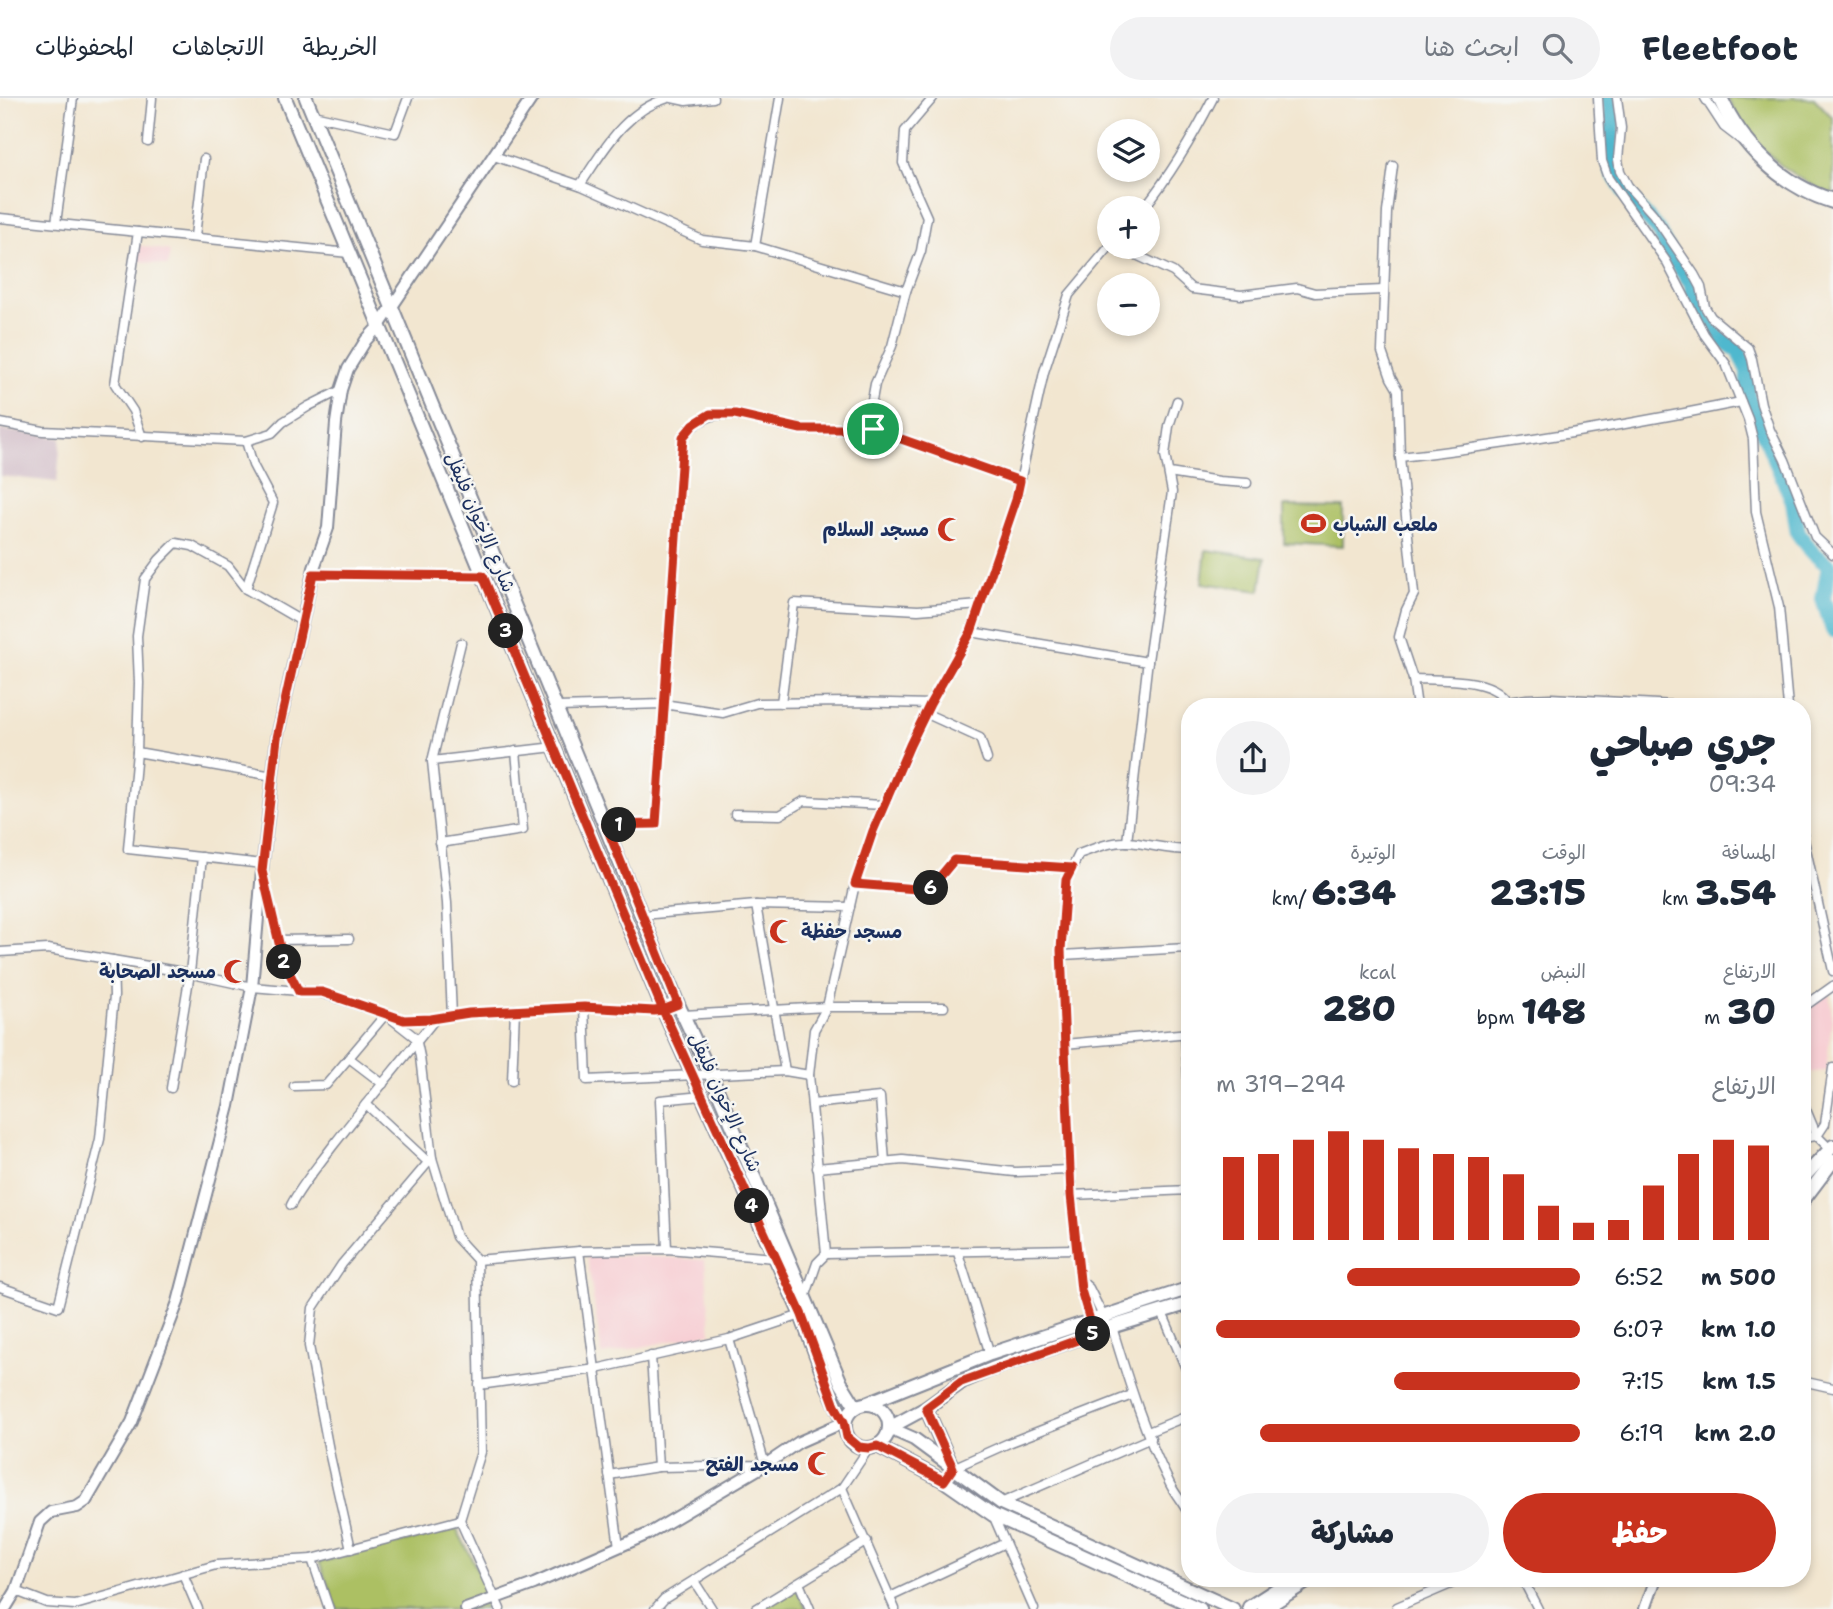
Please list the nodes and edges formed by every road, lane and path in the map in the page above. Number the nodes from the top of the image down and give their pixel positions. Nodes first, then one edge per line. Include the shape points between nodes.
1 (73, 98) edge
2 (152, 98) edge
3 (285, 98) edge
4 (306, 98) edge
5 (408, 98) edge
6 (532, 98) edge
7 (670, 98) edge
8 (713, 98) edge
9 (780, 98) edge
10 (933, 98) edge
11 (1213, 98) edge
12 (1598, 98) edge
13 (1617, 98) edge
14 (1705, 98) edge
15 (1720, 98) edge
16 (313, 115) junction
17 (148, 142) dead end
18 (1747, 143) junction
19 (494, 156) junction
20 (204, 159) dead end
21 (1394, 166) dead end
22 (580, 185) junction
23 (1154, 196) edge
24 (1833, 201) edge
25 (0, 218) edge
26 (56, 223) junction
27 (138, 233) junction
28 (195, 236) junction
29 (755, 246) junction
30 (349, 253) junction
31 (1099, 259) edge
32 (1145, 259) edge
33 (1383, 290) junction
34 (906, 291) junction
35 (393, 305) junction
36 (379, 326) junction
37 (341, 390) junction
38 (1177, 401) dead end
39 (1741, 402) junction
40 (0, 423) edge
41 (873, 429) junction
42 (1770, 430) junction
43 (142, 437) junction
44 (1753, 439) junction
45 (246, 441) junction
46 (1400, 457) junction
47 (1168, 473) junction
48 (1020, 481) junction
49 (1247, 483) dead end
50 (1833, 554) edge
51 (313, 574) junction
52 (483, 576) junction
53 (246, 589) junction
54 (980, 605) junction
55 (303, 622) junction
56 (971, 632) junction
57 (461, 643) dead end
58 (1148, 662) junction
59 (1413, 680) junction
60 (1416, 698) edge
61 (1503, 698) edge
62 (1787, 698) edge
63 (781, 703) junction
64 (663, 704) junction
65 (930, 704) junction
66 (558, 707) junction
67 (925, 713) junction
68 (554, 747) junction
69 (516, 751) junction
70 (137, 752) junction
71 (987, 760) dead end
72 (432, 761) junction
73 (273, 776) junction
74 (884, 805) junction
75 (735, 814) dead end
76 (606, 825) junction
77 (1127, 842) junction
78 (440, 843) junction
79 (1181, 850) edge
80 (202, 857) junction
81 (262, 867) junction
82 (1072, 868) junction
83 (1811, 872) edge
84 (855, 884) junction
85 (756, 905) junction
86 (850, 907) junction
87 (642, 915) junction
88 (349, 939) dead end
89 (278, 940) junction
90 (1181, 948) edge
91 (0, 952) edge
92 (1062, 955) junction
93 (113, 960) junction
94 (1833, 971) edge
95 (190, 973) junction
96 (1833, 986) edge
97 (252, 987) junction
98 (299, 992) junction
99 (1811, 1002) edge
100 (584, 1007) junction
101 (827, 1007) junction
102 (944, 1007) dead end
103 (681, 1009) junction
104 (774, 1009) junction
105 (515, 1010) junction
106 (663, 1010) junction
107 (384, 1015) junction
108 (452, 1016) junction
109 (435, 1019) junction
110 (1181, 1034) edge
111 (416, 1043) junction
112 (1064, 1044) junction
113 (349, 1058) junction
114 (1833, 1068) edge
115 (785, 1071) junction
116 (692, 1073) junction
117 (711, 1075) junction
118 (809, 1075) junction
119 (512, 1080) dead end
120 (383, 1084) junction
121 (294, 1086) dead end
122 (172, 1088) dead end
123 (702, 1096) junction
124 (366, 1104) junction
125 (811, 1104) junction
126 (1811, 1123) edge
127 (1816, 1136) junction
128 (1811, 1137) edge
129 (1832, 1152) edge
130 (430, 1160) junction
131 (885, 1162) junction
132 (817, 1168) junction
133 (1070, 1170) junction
134 (1811, 1171) edge
135 (1811, 1187) edge
136 (1181, 1190) edge
137 (1071, 1195) junction
138 (291, 1205) dead end
139 (667, 1249) junction
140 (1076, 1249) junction
141 (579, 1251) junction
142 (958, 1253) junction
143 (826, 1254) junction
144 (775, 1258) junction
145 (477, 1260) junction
146 (1081, 1281) junction
147 (0, 1287) edge
148 (1181, 1292) edge
149 (806, 1295) junction
150 (1157, 1299) junction
151 (1181, 1306) edge
152 (1162, 1312) junction
153 (802, 1315) junction
154 (1090, 1320) junction
155 (1108, 1323) junction
156 (1094, 1334) junction
157 (729, 1339) junction
158 (1181, 1348) edge
159 (990, 1354) junction
160 (651, 1356) junction
161 (597, 1369) junction
162 (1811, 1383) edge
163 (479, 1385) junction
164 (1833, 1388) edge
165 (1132, 1395) junction
166 (861, 1405) junction
167 (926, 1408) junction
168 (1181, 1419) edge
169 (844, 1422) junction
170 (889, 1428) junction
171 (1149, 1435) junction
172 (873, 1447) junction
173 (765, 1465) junction
174 (658, 1467) junction
175 (953, 1468) junction
176 (609, 1475) junction
177 (944, 1481) junction
178 (842, 1488) junction
179 (1181, 1500) edge
180 (1000, 1503) junction
181 (993, 1515) junction
182 (460, 1520) junction
183 (867, 1541) junction
184 (1005, 1543) junction
185 (619, 1547) junction
186 (351, 1549) junction
187 (312, 1559) junction
188 (183, 1574) junction
189 (694, 1581) junction
190 (799, 1583) junction
191 (1181, 1585) edge
192 (1185, 1587) edge
193 (1274, 1587) edge
194 (1299, 1587) edge
195 (1444, 1587) edge
196 (1527, 1587) edge
197 (1653, 1587) edge
198 (16, 1591) junction
199 (890, 1597) junction
200 (498, 1604) edge
201 (1398, 1607) dead end
202 (1251, 1608) edge
203 (2, 1609) edge
204 (198, 1609) edge
205 (329, 1609) edge
206 (466, 1609) edge
207 (655, 1609) edge
208 (712, 1609) edge
209 (756, 1609) edge
210 (810, 1609) edge
211 (895, 1609) edge
212 (1034, 1609) edge
213 (1200, 1609) edge
214 (1234, 1609) edge
215 (1264, 1609) edge
216 (1538, 1609) edge
217 (1645, 1609) edge

1 - 26 street
2 - 17 street
3 - 30 main road, شارع الإخوان فليفل
4 - 16 main road, شارع الإخوان فليفل
5 - 16 street via 395,133
6 - 19 street
7 - 8 street via 686,102
7 - 22 street via 651,103 619,127
9 - 29 street
10 - 34 street via 905,131 902,163 927,217 921,251
11 - 23 street
12 - 39 street via 1602,161 1608,178 1666,261 1704,334 1726,365
13 - 42 street via 1620,171 1695,274 1711,317 1748,348
14 - 18 street via 1724,127
15 - 18 highway
16 - 35 main road, شارع الإخوان فليفل
18 - 24 highway via 1779,174
19 - 22 street
19 - 35 street
20 - 28 street
21 - 33 street
22 - 29 street via 702,240
25 - 26 street
26 - 27 street
27 - 28 street
27 - 43 street via 115,384 134,411
28 - 30 street
29 - 34 street
30 - 36 main road, شارع الإخوان فليفل
31 - 48 street via 1069,295 1044,372
32 - 33 street via 1173,272 1192,289 1213,292
33 - 46 street via 1382,352 1398,390
34 - 41 street via 892,346 875,384 870,411
35 - 36 street
35 - 66 main road, شارع الإخوان فليفل
36 - 37 street via 348,369
36 - 52 main road, شارع الإخوان فليفل
37 - 45 street via 309,405 272,433
37 - 51 street via 328,528
38 - 47 street via 1169,426
39 - 44 street
39 - 46 street via 1501,446
40 - 43 street via 43,431
41 - 48 street
41 - 64 street via 801,429 735,414 710,414 683,437
42 - 44 street
42 - 50 street via 1815,537
43 - 45 street
44 - 62 street via 1756,512 1779,607
45 - 53 street via 273,503
46 - 59 street via 1414,594 1399,637
47 - 49 street
47 - 58 street via 1172,492
48 - 54 street
51 - 52 street
51 - 55 street
52 - 68 main road, شارع الإخوان فليفل
53 - 55 street
53 - 70 street via 228,566 192,546 176,543 145,579 137,636
54 - 56 street
54 - 63 street via 918,610 794,603
55 - 73 street via 283,703
56 - 58 street
56 - 65 street
57 - 72 street
58 - 77 street
59 - 60 street
59 - 61 street via 1478,683
63 - 64 street via 757,703 723,713
63 - 65 street
64 - 66 street
64 - 76 street via 656,824
65 - 67 street
66 - 76 main road, شارع الإخوان فليفل
67 - 71 street via 980,738
67 - 74 street
68 - 69 street
68 - 106 main road, شارع الإخوان فليفل
69 - 72 street
69 - 78 street via 523,830
70 - 73 street
70 - 80 street via 128,849
72 - 78 street
73 - 81 street
74 - 75 street via 804,801 780,815
74 - 84 street
76 - 87 main road, شارع الإخوان فليفل
77 - 79 street
77 - 82 street via 1079,854
78 - 108 street
80 - 81 street
80 - 95 street
81 - 89 street
81 - 97 street
82 - 84 street via 954,860 929,890
82 - 92 street via 1066,880
83 - 94 street
84 - 86 street
85 - 86 street
85 - 87 street
85 - 104 street
86 - 101 street
87 - 103 main road, شارع الإخوان فليفل
88 - 89 street
89 - 98 street
90 - 92 street
91 - 93 street via 48,949
92 - 112 street
93 - 95 street
93 - 147 street via 114,996 100,1139 58,1307
95 - 97 street
95 - 122 street
96 - 99 street
97 - 98 street
97 - 198 street via 229,1106 185,1279 142,1399 86,1501 51,1512 40,1522
98 - 107 street via 322,992
100 - 105 street
100 - 106 street
100 - 116 street via 587,1080
101 - 102 street
101 - 104 street
101 - 118 street via 814,1030
103 - 104 street
103 - 106 street
103 - 117 main road, شارع الإخوان فليفل
104 - 115 street
105 - 108 street
105 - 119 street
106 - 116 main road, شارع الإخوان فليفل
107 - 109 street
107 - 111 street via 411,1032
107 - 113 street
108 - 109 street
109 - 111 street
110 - 112 street
111 - 120 street
111 - 130 street
112 - 133 street
113 - 120 street
113 - 121 street via 326,1085
114 - 127 street via 1825,1124
115 - 117 street
115 - 118 street
116 - 117 street
116 - 123 main road, شارع الإخوان فليفل
117 - 149 main road, شارع الإخوان فليفل
118 - 125 street
120 - 124 street
123 - 139 street via 660,1100
123 - 144 main road, شارع الإخوان فليفل
124 - 130 street
124 - 138 street
125 - 131 street via 880,1097
125 - 132 street
126 - 127 street
127 - 128 street
127 - 129 street
129 - 134 main road
129 - 135 main road
130 - 145 street via 456,1237
130 - 186 street via 342,1264 313,1308 309,1346
131 - 132 street
131 - 133 street via 1015,1172
132 - 143 street
133 - 137 street
136 - 137 street
137 - 140 street
139 - 141 street
139 - 144 street
140 - 142 street
140 - 146 street
141 - 145 street
141 - 161 street
142 - 143 street
142 - 159 street
143 - 149 street via 817,1263
144 - 153 main road, شارع الإخوان فليفل
145 - 163 street
146 - 154 street
146 - 155 street
148 - 150 main road
149 - 166 main road, شارع الإخوان فليفل via 841,1383
150 - 152 street
150 - 155 main road
151 - 152 main road
152 - 155 main road
152 - 158 street
153 - 157 street
153 - 169 main road, شارع الإخوان فليفل
154 - 155 main road
154 - 156 street
154 - 159 main road
155 - 156 main road
155 - 165 street
156 - 167 main road via 961,1382
157 - 160 street
157 - 173 street
159 - 166 main road
160 - 161 street
160 - 174 street
161 - 163 street
161 - 176 street
162 - 164 street
163 - 182 street via 481,1452
165 - 171 street
165 - 175 street
166 - 169 main road
166 - 170 main road via 881,1409
167 - 170 main road
167 - 175 main road
168 - 171 street
169 - 172 main road via 852,1443
169 - 173 street via 799,1442
170 - 172 main road via 883,1441
170 - 175 main road via 914,1439
171 - 179 street
171 - 180 street
172 - 177 main road
172 - 178 street
173 - 174 street
173 - 185 street
174 - 176 street
175 - 177 street
175 - 180 main road
176 - 185 street
177 - 181 main road
178 - 183 street
178 - 189 street
180 - 191 main road
181 - 184 street
181 - 213 main road
182 - 186 street
182 - 200 street
183 - 190 street
183 - 199 street
184 - 199 street
184 - 212 street
185 - 200 street
186 - 187 street
187 - 188 street via 216,1565
187 - 205 street
188 - 198 street via 75,1605 47,1603
188 - 204 street
189 - 207 street
189 - 208 street
190 - 209 street
190 - 210 street
192 - 214 main road
193 - 202 main road
194 - 215 main road
195 - 201 street
196 - 216 street
197 - 217 street
198 - 203 street
199 - 211 street
200 - 206 street
202 - 214 main road

